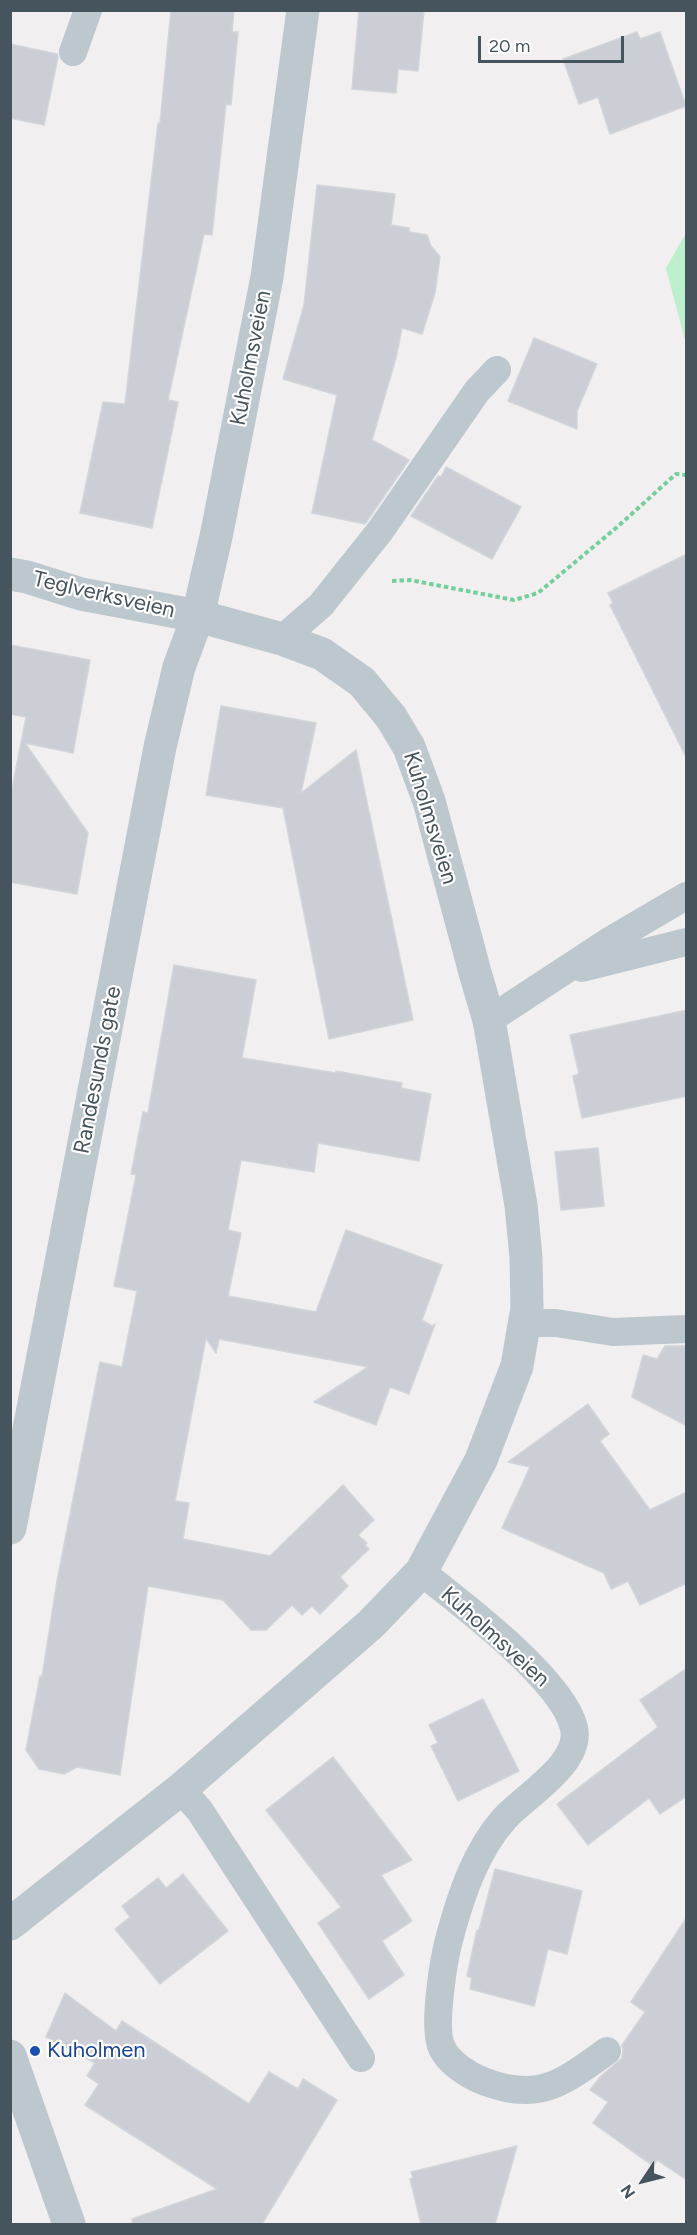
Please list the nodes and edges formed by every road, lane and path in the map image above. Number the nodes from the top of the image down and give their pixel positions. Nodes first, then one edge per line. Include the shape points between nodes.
1 (88, 10) edge
2 (303, 10) edge
3 (73, 52) dead end
4 (497, 370) dead end
5 (687, 475) edge
6 (10, 574) edge
7 (386, 581) dead end
8 (198, 616) junction
9 (282, 639) junction
10 (687, 896) edge
11 (687, 942) edge
12 (562, 973) junction
13 (489, 1020) junction
14 (525, 1323) junction
15 (687, 1329) edge
16 (10, 1528) edge
17 (421, 1572) junction
18 (181, 1789) junction
19 (10, 1924) edge
20 (606, 2051) dead end
21 (10, 2056) edge
22 (360, 2058) dead end
23 (69, 2224) edge

1 - 3 lane
2 - 8 street, Kuholmsveien via 267,277
4 - 9 lane via 477,391 380,531 321,605
5 - 7 path via 676,474 538,592 514,600 410,580
6 - 8 street, Teglverksveien via 81,594
8 - 9 street, Kuholmsveien
8 - 16 street, Randesunds gate via 179,667 160,747
9 - 13 street, Kuholmsveien via 322,654 362,682 409,747 429,801
10 - 12 lane
11 - 12 lane
12 - 13 lane
13 - 14 street, Kuholmsveien via 521,1205 526,1257
14 - 15 lane via 556,1323 613,1332
14 - 17 street, Kuholmsveien via 517,1366 481,1460
17 - 18 street, Kuholmsveien via 371,1624
17 - 20 lane, Kuholmsveien via 548,1683 563,1702 575,1730 568,1758 506,1818 474,1866 448,1948 438,2025 441,2047 474,2078 523,2091 562,2080
18 - 19 street, Kuholmsveien
18 - 22 lane via 206,1821
21 - 23 street

